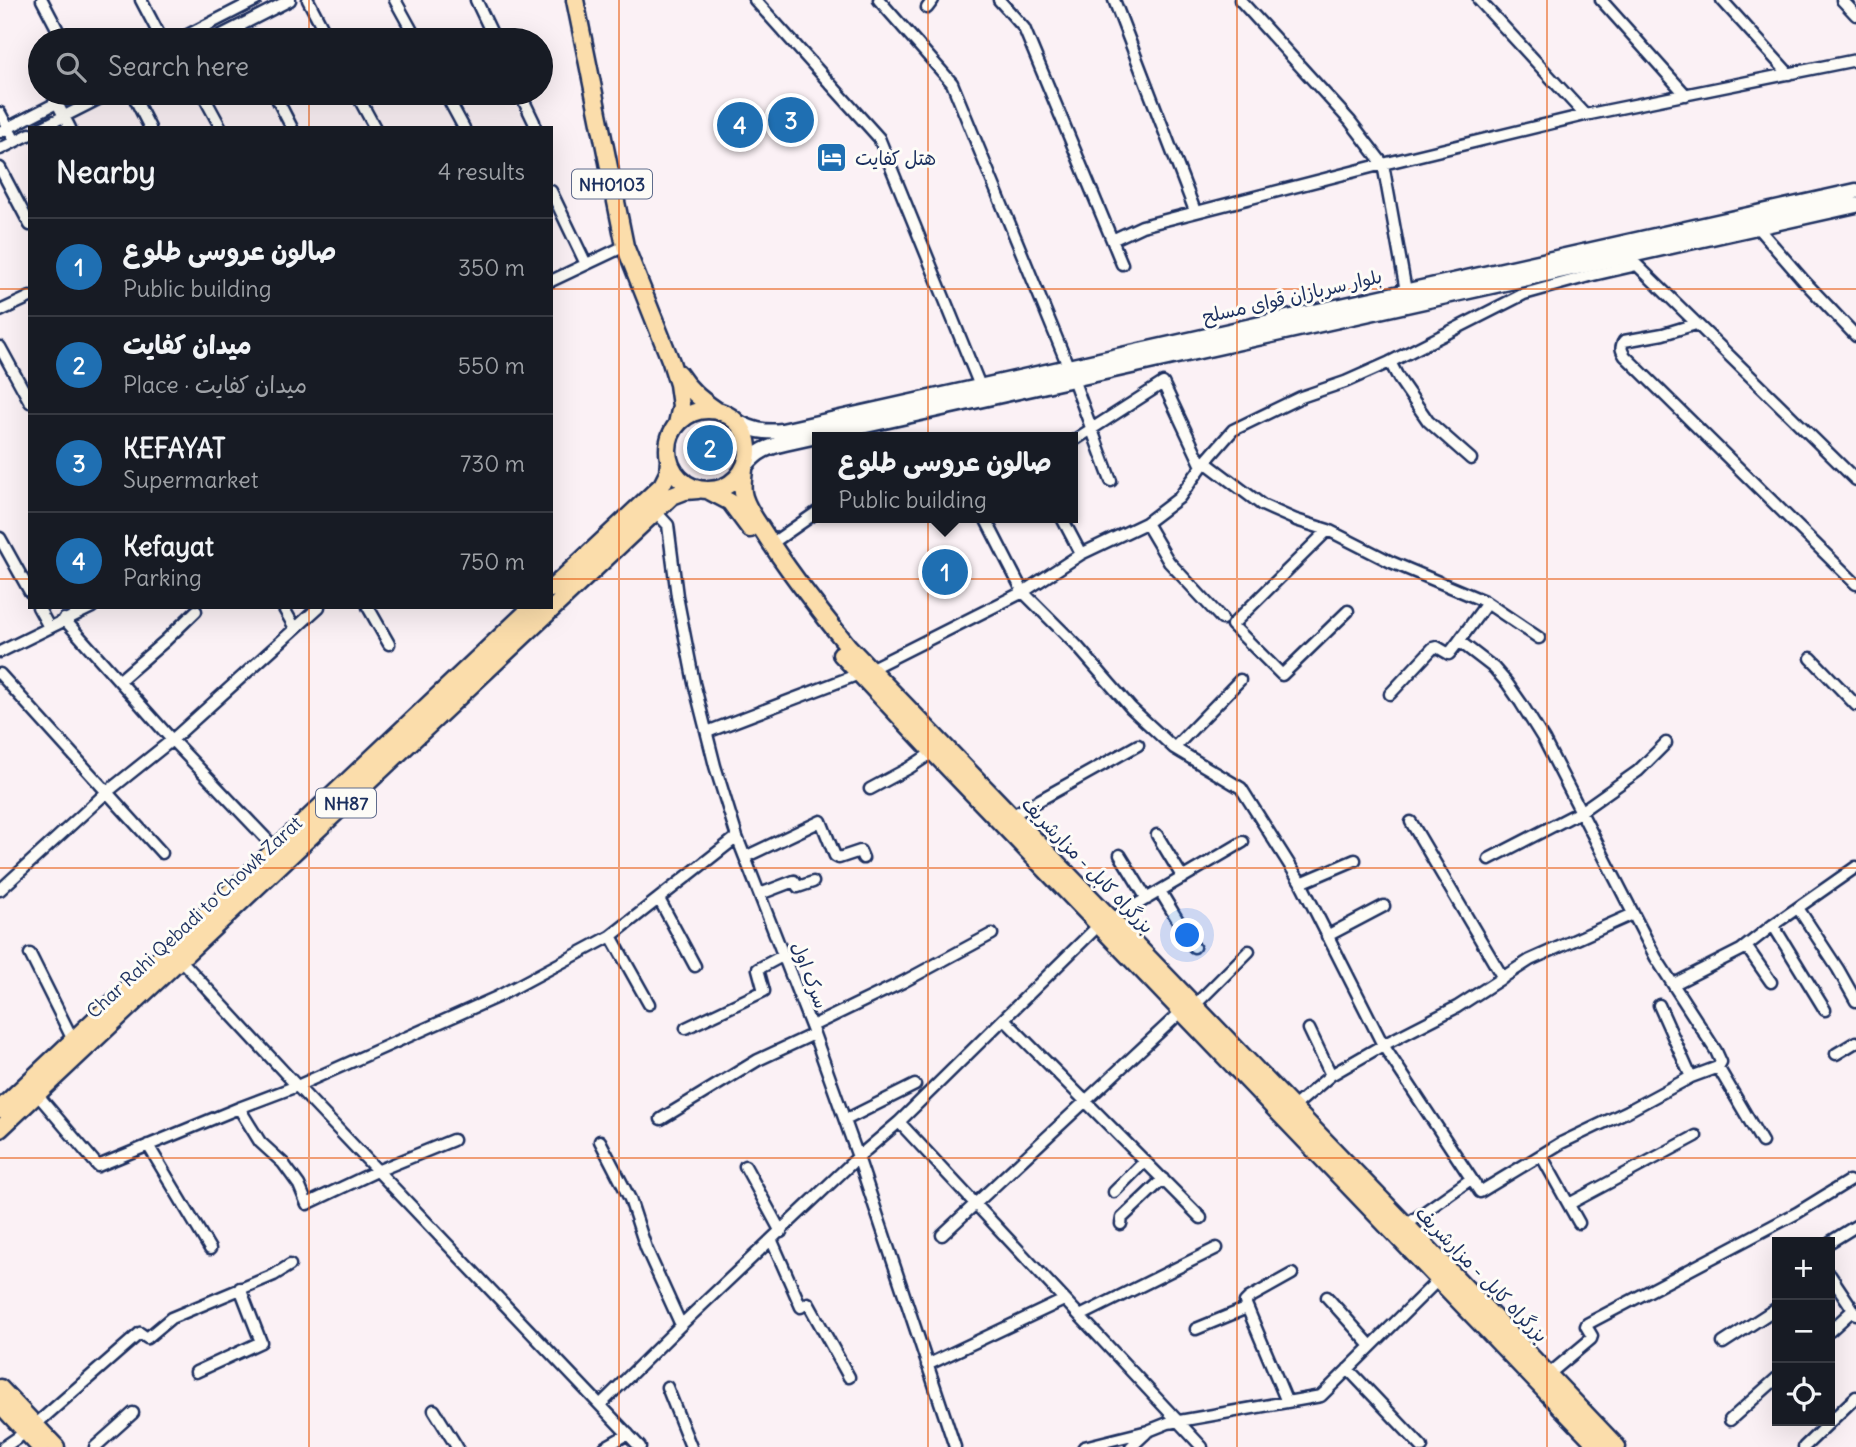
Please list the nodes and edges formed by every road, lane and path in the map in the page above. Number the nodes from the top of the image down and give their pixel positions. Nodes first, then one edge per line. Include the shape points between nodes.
1 (42, 0) edge
2 (141, 0) edge
3 (290, 0) edge
4 (308, 0) edge
5 (395, 0) edge
6 (476, 0) edge
7 (575, 0) edge
8 (755, 0) edge
9 (879, 0) edge
10 (999, 0) edge
11 (1114, 0) edge
12 (1240, 0) edge
13 (1479, 0) edge
14 (1601, 0) edge
15 (1722, 0) edge
16 (1842, 0) edge
17 (251, 1) edge
18 (1856, 15) edge
19 (257, 17) junction
20 (238, 27) edge
21 (57, 28) edge
22 (156, 28) edge
23 (200, 28) edge
24 (323, 28) edge
25 (410, 28) edge
26 (489, 28) edge
27 (1856, 60) edge
28 (1789, 74) junction
29 (1686, 95) junction
30 (53, 105) edge
31 (58, 105) edge
32 (81, 105) edge
33 (138, 105) edge
34 (209, 105) edge
35 (280, 105) edge
36 (362, 105) edge
37 (452, 105) edge
38 (526, 105) edge
39 (0, 113) edge
40 (1585, 115) junction
41 (64, 116) junction
42 (45, 126) edge
43 (69, 126) edge
44 (149, 126) edge
45 (220, 126) edge
46 (291, 126) edge
47 (373, 126) edge
48 (463, 126) edge
49 (535, 126) edge
50 (4, 130) edge
51 (28, 135) edge
52 (15, 141) junction
53 (0, 149) edge
54 (1383, 164) junction
55 (0, 167) edge
56 (1856, 191) edge
57 (553, 195) edge
58 (1856, 205) edge
59 (1195, 211) junction
60 (28, 221) edge
61 (1757, 227) junction
62 (1112, 240) junction
63 (625, 246) junction
64 (586, 264) junction
65 (1122, 264) dead end
66 (553, 280) edge
67 (1406, 291) junction
68 (28, 298) edge
69 (0, 312) edge
70 (1696, 324) junction
71 (1856, 336) edge
72 (0, 347) edge
73 (671, 362) junction
74 (1390, 362) junction
75 (1070, 373) junction
76 (980, 386) junction
77 (28, 398) edge
78 (716, 410) junction
79 (737, 422) junction
80 (677, 424) junction
81 (1093, 428) junction
82 (830, 432) edge
83 (812, 436) edge
84 (1078, 438) edge
85 (669, 460) junction
86 (1471, 460) dead end
87 (1203, 464) junction
88 (745, 467) junction
89 (1856, 480) edge
90 (1111, 481) dead end
91 (704, 490) junction
92 (656, 512) junction
93 (812, 515) edge
94 (988, 523) edge
95 (1065, 523) edge
96 (1146, 523) junction
97 (1328, 530) junction
98 (0, 538) edge
99 (771, 544) junction
100 (1081, 554) junction
101 (1856, 584) edge
102 (553, 587) edge
103 (28, 588) edge
104 (1023, 592) junction
105 (1487, 603) junction
106 (553, 607) edge
107 (39, 609) edge
108 (88, 609) edge
109 (284, 609) edge
110 (316, 609) edge
111 (369, 609) edge
112 (530, 609) edge
113 (550, 609) edge
114 (196, 611) dead end
115 (1348, 611) dead end
116 (64, 620) junction
117 (1222, 620) dead end
118 (49, 627) junction
119 (295, 628) junction
120 (1539, 638) dead end
121 (1459, 641) junction
122 (389, 644) dead end
123 (0, 652) edge
124 (1811, 658) dead end
125 (864, 672) junction
126 (0, 674) edge
127 (120, 680) junction
128 (1240, 680) dead end
129 (1390, 694) dead end
130 (1856, 705) edge
131 (706, 732) junction
132 (172, 740) junction
133 (1666, 743) dead end
134 (1138, 746) dead end
135 (1174, 748) junction
136 (933, 752) junction
137 (870, 789) dead end
138 (107, 792) junction
139 (1580, 812) junction
140 (1011, 816) junction
141 (1411, 822) dead end
142 (1157, 835) dead end
143 (737, 837) junction
144 (1243, 842) dead end
145 (276, 849) junction
146 (162, 853) dead end
147 (1120, 855) dead end
148 (746, 857) junction
149 (863, 858) dead end
150 (1489, 859) dead end
151 (1355, 860) dead end
152 (1856, 867) edge
153 (1183, 878) junction
154 (813, 881) dead end
155 (1301, 883) junction
156 (0, 890) edge
157 (1160, 891) junction
158 (760, 894) junction
159 (1147, 898) junction
160 (659, 899) junction
161 (1384, 906) dead end
162 (1798, 908) junction
163 (1633, 914) junction
164 (1105, 922) junction
165 (1773, 925) junction
166 (992, 934) dead end
167 (611, 936) junction
168 (1327, 936) junction
169 (1746, 946) junction
170 (1194, 947) dead end
171 (1250, 951) dead end
172 (30, 954) dead end
173 (175, 954) junction
174 (784, 955) junction
175 (695, 966) dead end
176 (1503, 978) junction
177 (1771, 982) dead end
178 (1674, 984) junction
179 (1856, 1001) edge
180 (649, 1004) dead end
181 (1659, 1005) dead end
182 (1189, 1008) junction
183 (1825, 1010) dead end
184 (1004, 1019) junction
185 (686, 1028) dead end
186 (1309, 1029) dead end
187 (813, 1030) junction
188 (73, 1040) junction
189 (1856, 1042) edge
190 (1383, 1045) junction
191 (1836, 1054) dead end
192 (1718, 1067) junction
193 (1331, 1075) junction
194 (1691, 1077) junction
195 (915, 1085) dead end
196 (297, 1086) junction
197 (37, 1094) junction
198 (1086, 1101) junction
199 (239, 1108) junction
200 (0, 1109) edge
201 (1288, 1112) junction
202 (661, 1119) dead end
203 (845, 1120) junction
204 (899, 1122) junction
205 (0, 1129) edge
206 (1696, 1136) dead end
207 (453, 1140) dead end
208 (600, 1141) dead end
209 (1762, 1142) dead end
210 (148, 1145) junction
211 (1541, 1155) junction
212 (859, 1157) junction
213 (1145, 1161) junction
214 (745, 1166) dead end
215 (377, 1171) junction
216 (1163, 1179) junction
217 (1471, 1179) junction
218 (1849, 1181) dead end
219 (1114, 1192) dead end
220 (975, 1203) junction
221 (1569, 1204) junction
222 (1201, 1218) dead end
223 (1579, 1223) dead end
224 (1121, 1224) dead end
225 (1406, 1225) junction
226 (1856, 1226) edge
227 (781, 1232) junction
228 (942, 1235) dead end
229 (1835, 1239) edge
230 (772, 1241) junction
231 (1217, 1248) dead end
232 (210, 1249) dead end
233 (290, 1265) dead end
234 (1292, 1273) dead end
235 (1439, 1279) junction
236 (1835, 1282) edge
237 (240, 1288) junction
238 (1327, 1297) dead end
239 (1064, 1300) junction
240 (1247, 1308) junction
241 (1772, 1310) edge
242 (1855, 1312) edge
243 (1080, 1316) junction
244 (681, 1325) junction
245 (1835, 1327) edge
246 (1196, 1329) dead end
247 (1723, 1343) dead end
248 (1371, 1346) junction
249 (927, 1366) junction
250 (1348, 1369) junction
251 (195, 1372) dead end
252 (1548, 1375) junction
253 (849, 1377) dead end
254 (1772, 1382) edge
255 (667, 1387) dead end
256 (0, 1388) edge
257 (1856, 1397) edge
258 (1287, 1402) junction
259 (0, 1404) edge
260 (600, 1405) junction
261 (434, 1410) dead end
262 (133, 1413) dead end
263 (1730, 1420) dead end
264 (1178, 1422) junction
265 (31, 1428) junction
266 (1148, 1431) junction
267 (628, 1434) junction
268 (4, 1447) edge
269 (40, 1447) edge
270 (56, 1447) edge
271 (95, 1447) edge
272 (457, 1447) edge
273 (605, 1447) edge
274 (640, 1447) edge
275 (691, 1447) edge
276 (955, 1447) edge
277 (1084, 1447) edge
278 (1131, 1447) edge
279 (1202, 1447) edge
280 (1422, 1447) edge
281 (1600, 1447) edge
282 (1617, 1447) edge
283 (1804, 1447) edge

1 - 21 street
2 - 22 street
3 - 19 street
4 - 24 street
5 - 25 street
6 - 26 street
7 - 63 main road, NH0103
8 - 76 street via 879,138
9 - 75 street via 952,83
10 - 62 street via 1024,28
11 - 59 street
12 - 54 street
13 - 40 street
14 - 29 street
15 - 28 street
16 - 18 street
17 - 19 street
17 - 23 street
19 - 20 street
27 - 28 street
28 - 29 street
29 - 40 street
30 - 50 street
31 - 41 street
32 - 41 street
33 - 44 street
34 - 45 street
35 - 46 street
36 - 47 street
37 - 48 street
38 - 49 street
39 - 50 street
40 - 54 street
41 - 42 street
41 - 43 street
50 - 52 street
51 - 52 street
52 - 53 street
54 - 59 street
54 - 67 street
55 - 60 street
56 - 67 main road, بلوار سربازان قوای مسلح
57 - 64 street
58 - 61 main road, بلوار سربازان قوای مسلح
59 - 62 street
61 - 71 street
61 - 75 main road, بلوار سربازان قوای مسلح
62 - 65 street
63 - 64 street
63 - 73 main road, NH0103
64 - 66 street
67 - 75 main road, بلوار سربازان قوای مسلح
68 - 69 street
70 - 74 street via 1637,265 1524,295
70 - 89 street
70 - 101 street via 1624,341 1621,350
72 - 77 street
73 - 78 main road, NH0103 via 687,387
73 - 80 main road, NH0103 via 681,406
74 - 86 street via 1428,421
74 - 87 street via 1233,430
75 - 76 main road, بلوار سربازان قوای مسلح
75 - 81 street
75 - 82 main road, بلوار سربازان قوای مسلح
76 - 79 main road, بلوار سربازان قوای مسلح via 782,431 765,433
78 - 79 main road
78 - 80 main road via 695,412
79 - 88 main road via 748,442
80 - 85 main road via 669,441
81 - 84 street
81 - 87 street via 1163,383
81 - 90 street
83 - 88 main road, بلوار سربازان قوای مسلح via 769,447
85 - 91 main road via 688,486
85 - 102 main road via 662,485
87 - 96 street via 1179,498
87 - 97 street via 1262,505
88 - 91 main road via 729,485
88 - 99 main road, بزرگراه کابل - مزارشریف via 744,498
91 - 92 main road, Char Rahi Qebadi to Chowk Zarat / NH87 via 672,496
91 - 125 main road, بزرگراه کابل - مزارشریف via 738,511 808,612
92 - 106 main road, Char Rahi Qebadi to Chowk Zarat / NH87
92 - 131 street, سرک اول via 668,525 677,596
93 - 99 street
94 - 104 street
95 - 100 street
96 - 100 street
96 - 117 street via 1169,562
97 - 105 street
97 - 115 street via 1232,625 1282,675
98 - 103 street
99 - 125 main road, بزرگراه کابل - مزارشریف
100 - 104 street
104 - 125 street
104 - 135 street via 1130,708
105 - 120 street
105 - 121 street
107 - 118 street
108 - 116 street
109 - 119 street
110 - 119 street
111 - 122 street
112 - 145 main road, Char Rahi Qebadi to Chowk Zarat / NH87
113 - 173 main road, Char Rahi Qebadi to Chowk Zarat / NH87
114 - 127 street
116 - 118 street
116 - 127 street
118 - 123 street
119 - 132 street
121 - 129 street via 1449,654 1433,648
121 - 139 street via 1507,683 1544,740
124 - 130 street
125 - 131 street
125 - 136 main road, بزرگراه کابل - مزارشریف
125 - 140 main road, بزرگراه کابل - مزارشریف
126 - 138 street
127 - 132 street
128 - 135 street
131 - 143 street, سرک اول
132 - 138 street
132 - 145 street
133 - 139 street via 1638,771
134 - 140 street
135 - 155 street via 1241,788
136 - 137 street
136 - 164 main road, بزرگراه کابل - مزارشریف
138 - 146 street
138 - 156 street
139 - 150 street
139 - 163 street
140 - 164 main road, بزرگراه کابل - مزارشریف
141 - 176 street
142 - 153 street
143 - 148 street, سرک اول
143 - 160 street
144 - 153 street
145 - 173 main road, Char Rahi Qebadi to Chowk Zarat / NH87
147 - 159 street
148 - 149 street via 821,821 835,856 860,851
148 - 158 street, سرک اول
151 - 155 street
152 - 162 street
153 - 157 street
154 - 158 street via 797,887 794,881
155 - 168 street
157 - 159 street
157 - 170 street
158 - 174 street, سرک اول
159 - 164 street
160 - 167 street
160 - 175 street
161 - 168 street
162 - 165 street
162 - 179 street
163 - 176 street via 1530,960
163 - 178 street
164 - 182 main road, بزرگراه کابل - مزارشریف
164 - 184 street
165 - 169 street
165 - 183 street
166 - 187 street
167 - 180 street
167 - 196 street via 497,997
168 - 190 street
169 - 177 street
169 - 178 street
171 - 182 street
172 - 188 street
173 - 188 main road, Char Rahi Qebadi to Chowk Zarat / NH87
173 - 196 street
173 - 197 main road, Char Rahi Qebadi to Chowk Zarat / NH87
174 - 185 street via 757,970 764,991
174 - 187 street, سرک اول
176 - 190 street
178 - 192 street via 1721,1062
181 - 194 street
182 - 198 street
182 - 201 main road, بزرگراه کابل - مزارشریف
184 - 198 street
184 - 204 street
186 - 193 street
187 - 202 street
187 - 203 street, سرک اول
188 - 200 main road, Char Rahi Qebadi to Chowk Zarat / NH87
189 - 191 street
190 - 193 street
190 - 217 street
192 - 194 street
192 - 209 street
193 - 201 street
194 - 211 street
195 - 203 street
196 - 199 street
196 - 215 street
197 - 205 main road, Char Rahi Qebadi to Chowk Zarat / NH87
197 - 210 street via 98,1166
198 - 213 street
198 - 220 street
199 - 210 street
199 - 215 street via 260,1142 299,1185 307,1203
201 - 225 main road, بزرگراه کابل - مزارشریف
201 - 235 main road, بزرگراه کابل - مزارشریف
203 - 212 street, سرک اول
204 - 212 street
204 - 220 street
206 - 221 street
207 - 215 street
208 - 244 street
210 - 232 street
211 - 217 street via 1479,1192
211 - 221 street
212 - 227 street
212 - 249 street, سرک اول
213 - 216 street
213 - 219 street
214 - 227 street
215 - 260 street
216 - 222 street
216 - 224 street
217 - 225 street
218 - 252 street via 1587,1324 1592,1338
220 - 228 street
220 - 239 street
221 - 223 street
225 - 252 main road, بزرگراه کابل - مزارشریف
226 - 229 street
227 - 230 street
230 - 244 street
230 - 253 street
231 - 243 street
233 - 237 street
234 - 240 street via 1249,1298
235 - 248 street
235 - 281 main road, بزرگراه کابل - مزارشریف
236 - 242 street
237 - 251 street via 261,1342
237 - 265 street via 171,1318 148,1337 140,1333
238 - 248 street
239 - 243 street
239 - 249 street
240 - 246 street
240 - 258 street
241 - 247 street
242 - 245 street
243 - 264 street
244 - 260 street
248 - 250 street
249 - 276 street, سرک اول
250 - 258 street via 1321,1396
250 - 280 street
252 - 282 main road, بزرگراه کابل - مزارشریف
254 - 263 street
255 - 275 street
256 - 265 main road
257 - 283 street
258 - 264 street
259 - 265 main road
260 - 267 street
261 - 272 street
262 - 271 street
264 - 266 street
264 - 279 street
265 - 268 street
265 - 269 main road
265 - 270 main road
266 - 277 street
266 - 278 street
267 - 273 street
267 - 274 street

